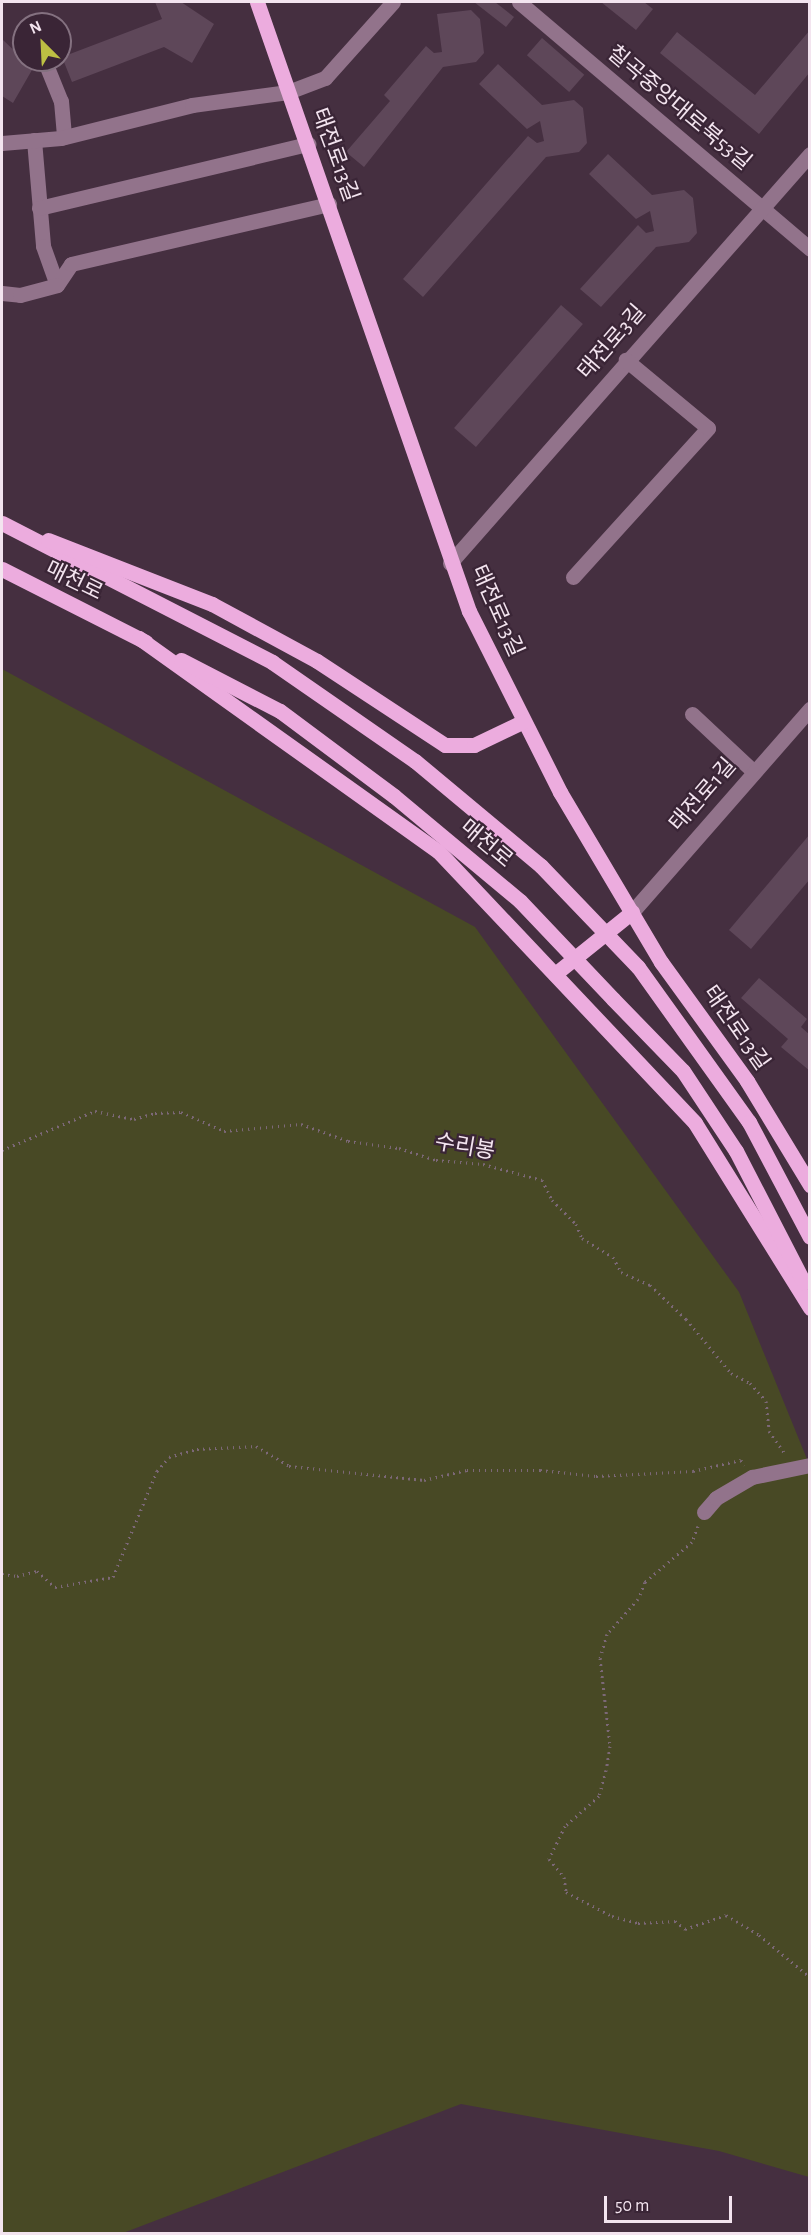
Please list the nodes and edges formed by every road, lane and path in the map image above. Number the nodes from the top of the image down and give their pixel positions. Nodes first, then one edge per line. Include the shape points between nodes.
1 (257, 2) edge
2 (393, 2) edge
3 (519, 2) edge
4 (49, 72) edge
5 (288, 92) junction
6 (64, 137) junction
7 (34, 140) junction
8 (308, 144) junction
9 (5, 145) edge
10 (810, 154) edge
11 (329, 204) junction
12 (39, 208) junction
13 (761, 208) junction
14 (810, 249) edge
15 (57, 285) junction
16 (2, 293) edge
17 (626, 360) junction
18 (2, 523) edge
19 (19, 532) junction
20 (450, 563) junction
21 (2, 569) edge
22 (573, 577) dead end
23 (139, 638) junction
24 (810, 710) edge
25 (692, 714) dead end
26 (524, 721) junction
27 (753, 772) junction
28 (632, 912) junction
29 (555, 974) junction
30 (2, 1150) edge
31 (810, 1185) edge
32 (810, 1237) edge
33 (810, 1296) edge
34 (810, 1308) edge
35 (803, 1466) edge
36 (752, 1477) junction
37 (704, 1512) joint
38 (2, 1574) edge
39 (810, 1977) edge

1 - 5 main road, 태전로13길
2 - 5 street via 325,78
3 - 13 street, 칠곡중앙대로북53길
4 - 6 street via 61,101
5 - 6 street via 192,105
5 - 8 main road, 태전로13길
6 - 7 street
7 - 9 street
7 - 12 street
8 - 11 main road, 태전로13길
8 - 12 street
10 - 13 street, 태전로3길
11 - 15 street via 71,264
11 - 20 main road, 태전로13길
12 - 15 street via 43,246
13 - 14 street, 칠곡중앙대로북53길
13 - 17 street, 태전로3길
15 - 16 street via 20,295
17 - 20 street, 태전로3길
17 - 22 street via 708,428
18 - 19 main road, 매천로
19 - 26 main road via 71,546 212,604 317,661 445,745 474,745
19 - 32 main road, 매천로, bridge via 272,662 415,761 541,866 638,967 749,1122
20 - 26 main road, 태전로13길 via 468,611
21 - 23 main road, 매천로
23 - 29 main road via 438,851
23 - 33 main road, 매천로, bridge via 280,711 394,796 520,901 683,1071 736,1151
24 - 27 street, 태전로1길
25 - 27 street
26 - 28 main road, 태전로13길 via 560,792
27 - 28 street, 태전로1길
28 - 29 main road
28 - 31 main road, 태전로13길 via 661,962 747,1081
29 - 34 main road via 695,1123
30 - 35 path, 수리봉 via 95,1111 134,1119 182,1112 224,1131 301,1124 348,1141 399,1148 436,1160 483,1164 542,1180 552,1200 576,1224 582,1238 613,1257 621,1272 650,1285 686,1319 731,1373 750,1383 766,1401 769,1431
35 - 36 street
36 - 37 street via 716,1498
36 - 38 path via 741,1460 693,1471 596,1476 467,1470 424,1480 289,1466 256,1446 197,1449 169,1457 157,1471 113,1577 55,1587 37,1571 17,1576
37 - 39 path via 697,1520 692,1542 645,1582 638,1599 607,1634 600,1658 610,1746 606,1770 599,1796 565,1826 549,1859 564,1877 566,1892 612,1916 638,1923 675,1921 685,1929 726,1915 759,1935

